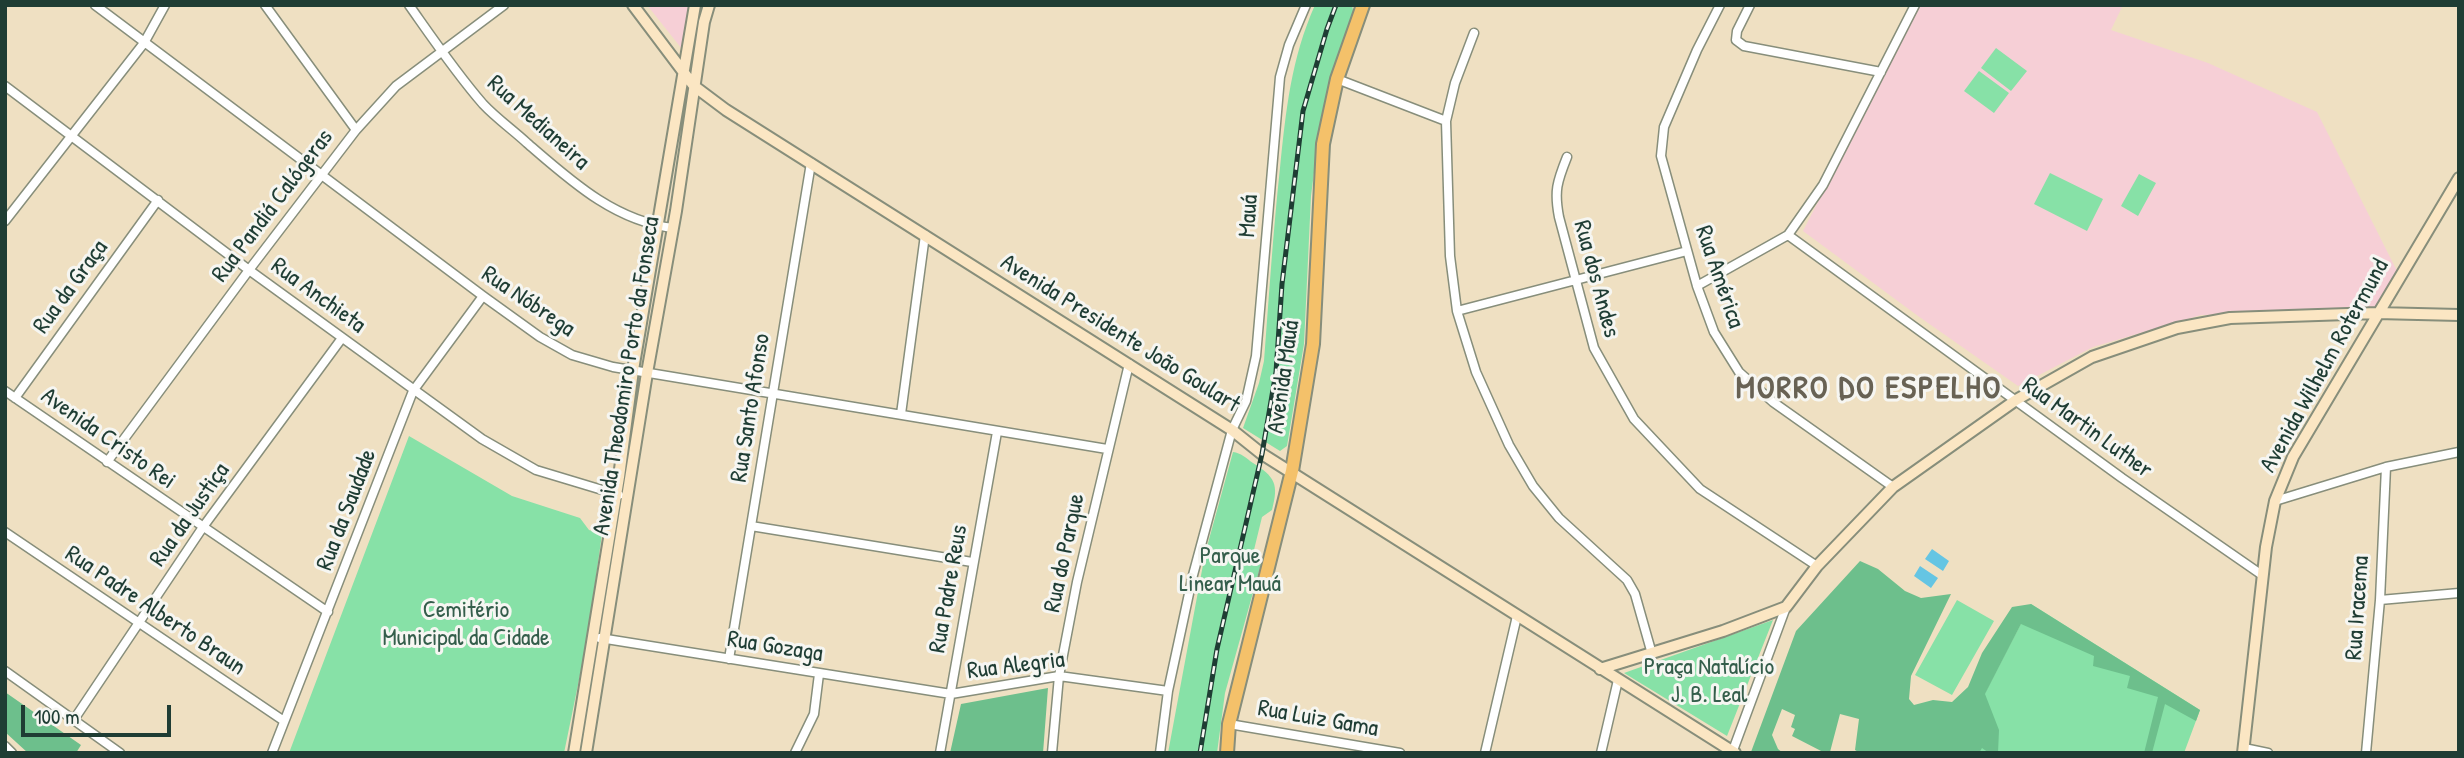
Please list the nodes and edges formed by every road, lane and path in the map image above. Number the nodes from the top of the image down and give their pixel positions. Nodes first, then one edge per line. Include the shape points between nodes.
1 (94, 5) edge
2 (165, 5) edge
3 (265, 5) edge
4 (410, 5) edge
5 (504, 5) edge
6 (633, 5) edge
7 (695, 5) edge
8 (709, 5) edge
9 (1306, 5) edge
10 (1363, 5) edge
11 (1720, 5) edge
12 (1750, 5) edge
13 (1915, 5) edge
14 (698, 20) junction
15 (1474, 33) dead end
16 (144, 43) junction
17 (441, 51) junction
18 (683, 71) junction
19 (1881, 72) junction
20 (1337, 79) junction
21 (5, 86) edge
22 (694, 86) junction
23 (1446, 121) junction
24 (674, 122) junction
25 (689, 124) junction
26 (356, 130) junction
27 (74, 136) junction
28 (1567, 157) dead end
29 (811, 163) junction
30 (322, 174) junction
31 (2459, 178) edge
32 (665, 180) junction
33 (680, 182) junction
34 (158, 200) junction
35 (5, 221) edge
36 (658, 226) junction
37 (673, 228) junction
38 (925, 235) junction
39 (1788, 235) junction
40 (1687, 251) junction
41 (651, 263) junction
42 (666, 265) junction
43 (249, 270) junction
44 (1577, 280) junction
45 (1698, 286) junction
46 (483, 296) junction
47 (1457, 311) junction
48 (2377, 313) junction
49 (643, 314) junction
50 (2459, 315) edge
51 (657, 316) junction
52 (342, 338) junction
53 (1129, 364) junction
54 (633, 370) junction
55 (647, 373) junction
56 (5, 391) edge
57 (413, 391) junction
58 (773, 394) junction
59 (15, 398) junction
60 (2016, 400) junction
61 (901, 414) junction
62 (627, 416) junction
63 (640, 416) junction
64 (1232, 429) junction
65 (997, 432) junction
66 (1107, 449) junction
67 (622, 450) junction
68 (635, 452) junction
69 (2459, 452) edge
70 (107, 462) junction
71 (2386, 467) junction
72 (1292, 471) junction
73 (1893, 487) junction
74 (616, 494) junction
75 (629, 496) junction
76 (2275, 501) junction
77 (751, 526) junction
78 (203, 527) junction
79 (5, 532) edge
80 (609, 541) junction
81 (621, 542) junction
82 (972, 562) junction
83 (1817, 566) junction
84 (2262, 575) junction
85 (607, 590) junction
86 (2459, 593) edge
87 (2380, 600) junction
88 (1786, 607) junction
89 (328, 612) junction
90 (1517, 617) junction
91 (138, 622) junction
92 (599, 638) junction
93 (1652, 654) junction
94 (729, 659) junction
95 (1600, 669) junction
96 (5, 671) edge
97 (819, 674) junction
98 (1059, 676) junction
99 (1618, 680) junction
100 (591, 684) junction
101 (1168, 691) junction
102 (951, 694) junction
103 (75, 718) junction
104 (284, 721) junction
105 (1228, 724) junction
106 (576, 738) junction
107 (588, 740) junction
108 (5, 747) edge
109 (1360, 749) edge
110 (2244, 750) edge
111 (1733, 752) edge
112 (12, 753) edge
113 (120, 753) edge
114 (272, 753) edge
115 (574, 753) edge
116 (586, 753) edge
117 (795, 753) edge
118 (940, 753) edge
119 (1052, 753) edge
120 (1160, 753) edge
121 (1227, 753) edge
122 (1401, 753) edge
123 (1485, 753) edge
124 (1601, 753) edge
125 (2268, 753) edge
126 (2366, 753) edge

1 - 16 street, Rua Nóbrega
2 - 16 street
3 - 26 street
4 - 17 street, Rua Medianeira
5 - 17 street, Rua Pandiá Calógeras
6 - 18 street, Avenida Presidente João Goulart
7 - 14 street, Avenida Theodomiro Porto da Fonseca
8 - 14 street, Avenida Theodomiro Porto da Fonseca
9 - 64 street, Mauá via 1280,77 1256,356 1246,401
10 - 20 main road, Avenida Mauá
11 - 40 street, Rua América via 1664,127 1661,156
12 - 19 street via 1737,31 1736,40 1744,46
13 - 19 street
14 - 18 street, Avenida Theodomiro Porto da Fonseca
14 - 22 street, Avenida Theodomiro Porto da Fonseca
15 - 23 street
16 - 27 street
16 - 30 street, Rua Nóbrega
17 - 26 street, Rua Pandiá Calógeras via 396,86
17 - 36 street, Rua Medianeira via 484,106 574,183 617,211
18 - 22 street, Avenida Presidente João Goulart
18 - 24 street, Avenida Theodomiro Porto da Fonseca
19 - 39 street via 1823,185
20 - 23 street
20 - 72 main road, Avenida Mauá via 1323,144 1312,344
21 - 27 street, Rua Anchieta
22 - 25 street, Avenida Theodomiro Porto da Fonseca
22 - 29 street, Avenida Presidente João Goulart
23 - 47 street via 1450,256
24 - 25 street
24 - 32 street, Avenida Theodomiro Porto da Fonseca
25 - 33 street, Avenida Theodomiro Porto da Fonseca
26 - 30 street, Rua Pandiá Calógeras
27 - 34 street, Rua Anchieta
27 - 35 street
28 - 44 street, Rua dos Andes via 1555,197
29 - 38 street, Avenida Presidente João Goulart
29 - 58 street, Rua Santo Afonso
30 - 43 street, Rua Pandiá Calógeras
30 - 46 street, Rua Nóbrega
31 - 48 street, Avenida Wilhelm Rotermund
32 - 33 street
32 - 36 street, Avenida Theodomiro Porto da Fonseca
33 - 37 street, Avenida Theodomiro Porto da Fonseca
34 - 43 street, Rua Anchieta
34 - 59 street, Rua da Graça
36 - 37 street, Rua Medianeira
36 - 41 street, Avenida Theodomiro Porto da Fonseca
37 - 42 street, Avenida Theodomiro Porto da Fonseca
38 - 53 street, Avenida Presidente João Goulart
38 - 61 street
39 - 45 street
39 - 60 street, Rua Martin Luther
40 - 44 street
40 - 45 street, Rua América
41 - 42 street
41 - 49 street, Avenida Theodomiro Porto da Fonseca
42 - 51 street, Avenida Theodomiro Porto da Fonseca
43 - 52 street, Rua Anchieta
43 - 70 street, Rua Pandiá Calógeras
44 - 47 street
44 - 83 street, Rua dos Andes via 1594,348 1634,419 1700,489
45 - 73 street, Rua América via 1714,332 1740,372 1773,402
46 - 54 street, Rua Nóbrega via 572,355
46 - 57 street, Rua da Saudade
47 - 93 street via 1476,372 1509,445 1559,518 1627,580
48 - 50 street
48 - 60 street via 2230,318 2177,328 2092,357
48 - 76 street, Avenida Wilhelm Rotermund via 2293,457
49 - 51 street
49 - 54 street, Avenida Theodomiro Porto da Fonseca
51 - 55 street, Avenida Theodomiro Porto da Fonseca
52 - 57 street, Rua Anchieta
52 - 78 street, Rua da Justiça
53 - 64 street, Avenida Presidente João Goulart
53 - 66 street, Rua do Parque
54 - 55 street, Rua Nóbrega
54 - 62 street, Avenida Theodomiro Porto da Fonseca
55 - 58 street, Rua Nóbrega
55 - 63 street, Avenida Theodomiro Porto da Fonseca
56 - 59 street, Avenida Cristo Rei
57 - 74 street, Rua Anchieta via 536,470
57 - 89 street, Rua da Saudade
58 - 61 street, Rua Nóbrega
58 - 77 street, Rua Santo Afonso
59 - 70 street, Avenida Cristo Rei
60 - 73 street
60 - 84 street, Rua Martin Luther
61 - 65 street, Rua Nóbrega
62 - 63 street
62 - 67 street, Avenida Theodomiro Porto da Fonseca
63 - 68 street, Avenida Theodomiro Porto da Fonseca
64 - 72 street, Avenida Presidente João Goulart
64 - 101 street, Avenida Mauá via 1192,575
65 - 66 street, Rua Nóbrega
65 - 82 street, Rua Padre Reus
66 - 98 street, Rua do Parque
67 - 68 street
67 - 74 street, Avenida Theodomiro Porto da Fonseca
68 - 75 street, Avenida Theodomiro Porto da Fonseca
69 - 71 street
70 - 78 street, Avenida Cristo Rei
71 - 76 street
71 - 87 street, Rua Iracema
72 - 90 street, Avenida Presidente João Goulart
72 - 105 main road, Avenida Mauá
73 - 83 street
74 - 75 street, Rua Anchieta
74 - 80 street, Avenida Theodomiro Porto da Fonseca
75 - 81 street, Avenida Theodomiro Porto da Fonseca
76 - 84 street, Avenida Wilhelm Rotermund
77 - 82 street
77 - 94 street, Rua Santo Afonso
78 - 89 street, Avenida Cristo Rei
78 - 91 street, Rua da Justiça
79 - 91 street, Rua Padre Alberto Braun
80 - 81 street
80 - 85 street, Avenida Theodomiro Porto da Fonseca
81 - 85 street, Avenida Theodomiro Porto da Fonseca
82 - 102 street, Rua Padre Reus
83 - 88 street
84 - 110 street, Avenida Wilhelm Rotermund
85 - 92 street, Avenida Theodomiro Porto da Fonseca
86 - 87 street
87 - 126 street, Rua Iracema
88 - 93 street
88 - 111 street
89 - 104 street, Rua da Saudade
90 - 95 street, Avenida Presidente João Goulart
90 - 123 street
91 - 103 street, Rua da Justiça
91 - 104 street, Rua Padre Alberto Braun
92 - 94 street, Rua Gozaga
92 - 100 street, Avenida Theodomiro Porto da Fonseca
93 - 95 street
94 - 97 street, Rua Gozaga
95 - 99 street, Avenida Presidente João Goulart
96 - 103 street
97 - 102 street, Rua Gozaga
97 - 117 street via 814,714
98 - 101 street, Rua Alegria
98 - 102 street, Rua Alegria
98 - 119 street, Rua do Parque
99 - 111 street, Avenida Presidente João Goulart
99 - 124 street
100 - 106 street, Avenida Theodomiro Porto da Fonseca
100 - 107 street, Avenida Theodomiro Porto da Fonseca
101 - 120 street, Avenida Mauá
102 - 118 street, Rua Padre Reus
103 - 113 street
104 - 114 street, Rua da Saudade
105 - 109 street, Rua Luiz Gama
105 - 121 main road, Avenida Mauá
106 - 107 street
106 - 115 street, Avenida Theodomiro Porto da Fonseca
107 - 116 street, Avenida Theodomiro Porto da Fonseca
108 - 112 street
109 - 122 street, Rua Luiz Gama
110 - 125 street

